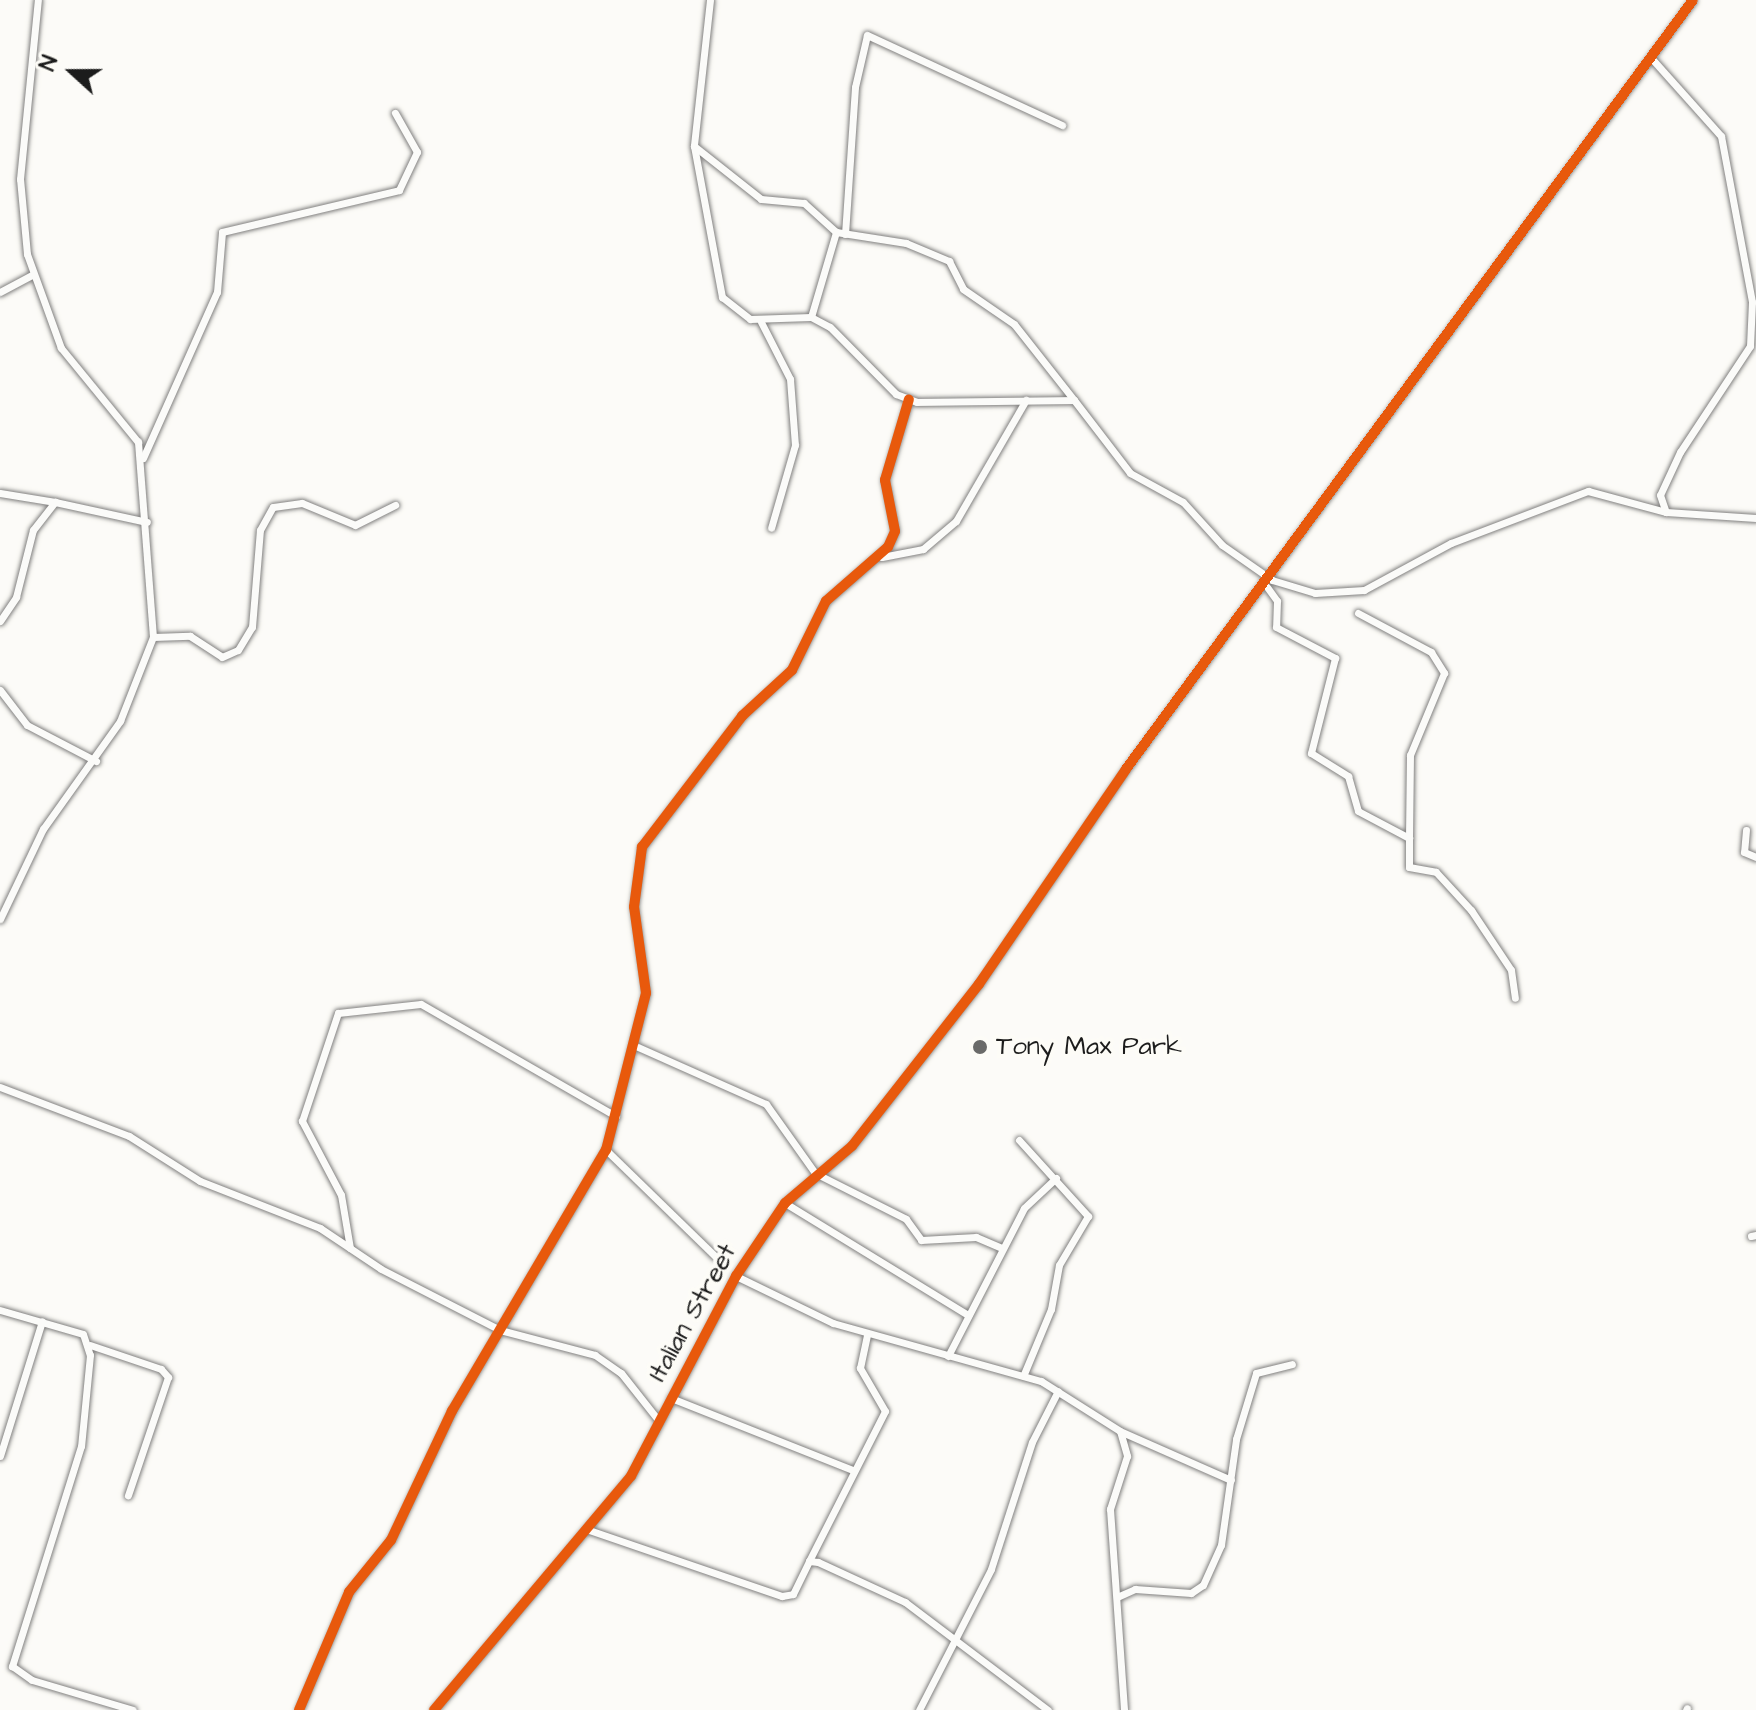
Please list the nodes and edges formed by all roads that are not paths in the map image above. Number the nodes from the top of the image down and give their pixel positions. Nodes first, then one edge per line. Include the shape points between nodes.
1 (38, 0) edge
2 (710, 0) edge
3 (1693, 0) edge
4 (1653, 60) junction
5 (395, 113) dead end
6 (1062, 125) dead end
7 (694, 146) junction
8 (836, 232) junction
9 (845, 234) junction
10 (32, 275) junction
11 (0, 292) edge
12 (811, 317) junction
13 (761, 322) junction
14 (909, 399) junction
15 (1026, 400) junction
16 (1074, 400) junction
17 (143, 459) junction
18 (0, 493) edge
19 (55, 502) junction
20 (395, 505) dead end
21 (1666, 512) junction
22 (1756, 518) edge
23 (147, 522) junction
24 (771, 528) dead end
25 (881, 557) junction
26 (1270, 584) junction
27 (1358, 613) dead end
28 (0, 621) edge
29 (153, 637) junction
30 (0, 690) edge
31 (96, 761) junction
32 (1746, 830) dead end
33 (1409, 838) junction
34 (1756, 857) edge
35 (0, 919) edge
36 (1515, 998) dead end
37 (638, 1047) junction
38 (0, 1087) edge
39 (616, 1116) junction
40 (1019, 1140) dead end
41 (606, 1150) junction
42 (815, 1173) junction
43 (1056, 1178) junction
44 (785, 1203) junction
45 (350, 1248) junction
46 (1002, 1248) junction
47 (715, 1256) dead end
48 (736, 1276) junction
49 (0, 1310) edge
50 (968, 1315) junction
51 (42, 1321) junction
52 (500, 1330) junction
53 (867, 1334) junction
54 (90, 1345) junction
55 (948, 1356) junction
56 (1292, 1364) dead end
57 (1024, 1374) junction
58 (1058, 1391) junction
59 (671, 1398) junction
60 (659, 1421) junction
61 (1120, 1431) junction
62 (0, 1456) edge
63 (853, 1470) junction
64 (1231, 1480) junction
65 (128, 1495) dead end
66 (589, 1530) junction
67 (809, 1561) junction
68 (1117, 1597) junction
69 (954, 1641) junction
70 (133, 1710) edge
71 (299, 1710) edge
72 (434, 1710) edge
73 (919, 1710) edge
74 (1048, 1710) edge
75 (1124, 1710) edge

1 - 10 street via 20,179
2 - 7 street
3 - 4 street, Italian Street
4 - 21 street via 1725,144 1752,302 1750,346 1670,471 1660,495
4 - 26 street, Italian Street
5 - 17 street via 417,152 399,190 222,232 210,313
6 - 9 street via 867,35 855,87
7 - 8 street via 750,194 804,203
7 - 13 street via 717,285 733,307
8 - 9 street
8 - 12 street
9 - 16 street via 906,243 949,261 963,289 1014,324
10 - 11 street
10 - 17 street via 61,348 132,430
12 - 13 street
12 - 14 street
13 - 24 street via 790,379 795,445
14 - 15 street
14 - 25 street via 885,480 895,531
15 - 16 street
15 - 25 street via 956,521 923,549
16 - 26 street via 1130,473 1183,502 1222,545
17 - 23 street
18 - 19 street
19 - 23 street via 133,513
19 - 28 street via 33,530 16,597
20 - 29 street via 355,525 302,503 273,507 260,530 252,627 238,650 222,657 190,636
21 - 22 street
21 - 26 street via 1588,491 1451,543 1364,590 1315,593
23 - 29 street
25 - 37 street via 853,572 826,601 792,670 742,716 642,847 634,885 646,993
26 - 33 street via 1277,601 1276,627 1335,658 1311,753 1348,776 1358,811
26 - 42 street, Italian Street via 866,1129
27 - 33 street via 1431,652 1444,673 1410,755
29 - 31 street
30 - 31 street via 27,725
31 - 35 street via 43,829
32 - 34 street via 1744,852
33 - 36 street via 1406,864 1436,872 1486,927 1515,978
37 - 39 street
37 - 42 street via 766,1104
38 - 45 street via 129,1136 200,1181 283,1210
39 - 41 street
39 - 45 street via 421,1004 338,1013 302,1121 341,1195
40 - 43 street
41 - 47 street
41 - 52 street
42 - 44 street, Italian Street
42 - 46 street via 906,1219 926,1242 976,1237
43 - 46 street via 1037,1188
43 - 57 street via 1088,1216 1059,1265 1051,1309
44 - 48 street, Italian Street
44 - 50 street
45 - 52 street
46 - 50 street
48 - 53 street
48 - 59 street, Italian Street
49 - 51 street
50 - 55 street
51 - 54 street via 83,1334
51 - 62 street
52 - 60 street via 610,1364
52 - 71 street via 412,1488 391,1540 349,1592
53 - 55 street
53 - 63 street via 860,1368 886,1407
54 - 65 street via 168,1377
54 - 70 street via 81,1446 12,1666 20,1675
55 - 57 street
56 - 64 street via 1256,1373
57 - 58 street
58 - 61 street
58 - 69 street via 1032,1442 1000,1548
59 - 60 street, Italian Street
59 - 63 street
60 - 66 street, Italian Street via 631,1476
61 - 64 street
61 - 68 street via 1127,1456 1110,1501
63 - 67 street
64 - 68 street via 1221,1545 1203,1585 1191,1593 1135,1589
66 - 67 street via 782,1596 793,1594
66 - 72 street, Italian Street
67 - 69 street via 905,1602
68 - 75 street
69 - 73 street
69 - 74 street

